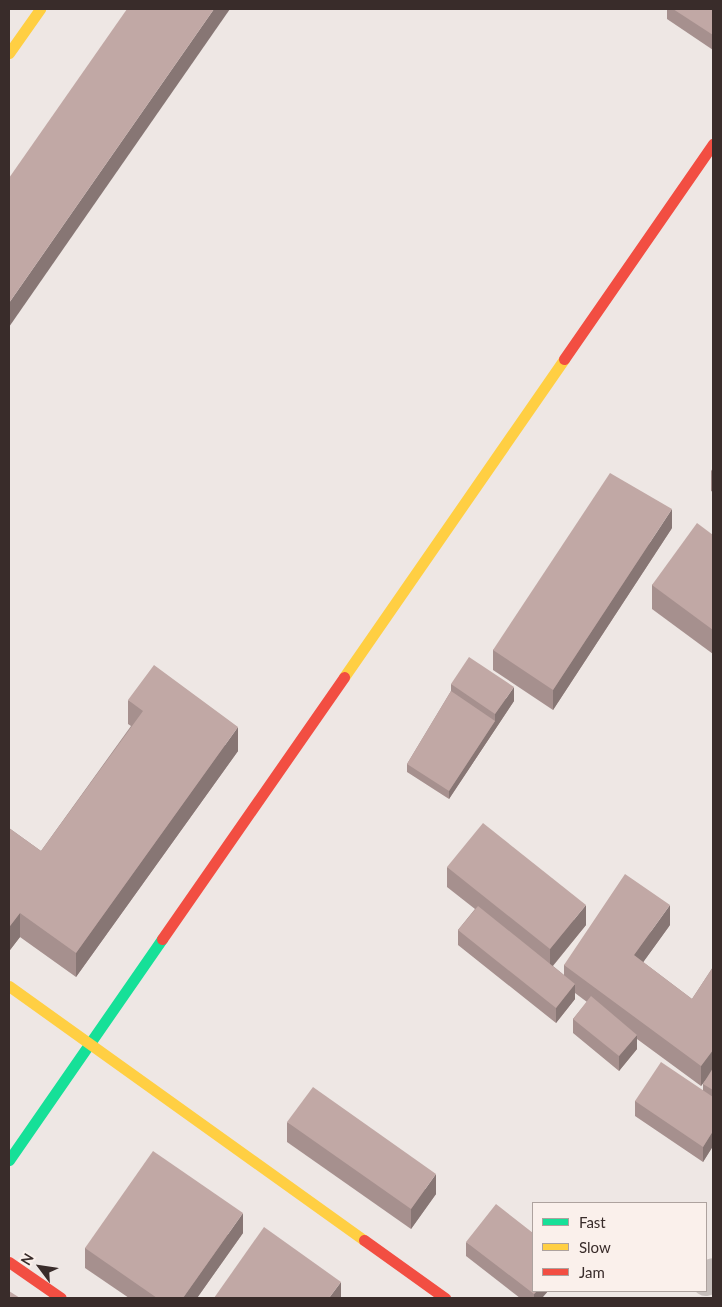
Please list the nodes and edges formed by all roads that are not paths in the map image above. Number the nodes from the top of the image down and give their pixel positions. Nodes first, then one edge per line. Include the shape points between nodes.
1 (40, 9) edge
2 (9, 53) edge
3 (713, 144) edge
4 (9, 986) edge
5 (90, 1043) junction
6 (9, 1160) edge
7 (9, 1262) edge
8 (61, 1298) edge
9 (445, 1298) edge

1 - 2 street
3 - 5 street
4 - 5 street
5 - 6 street
5 - 9 street
7 - 8 street

